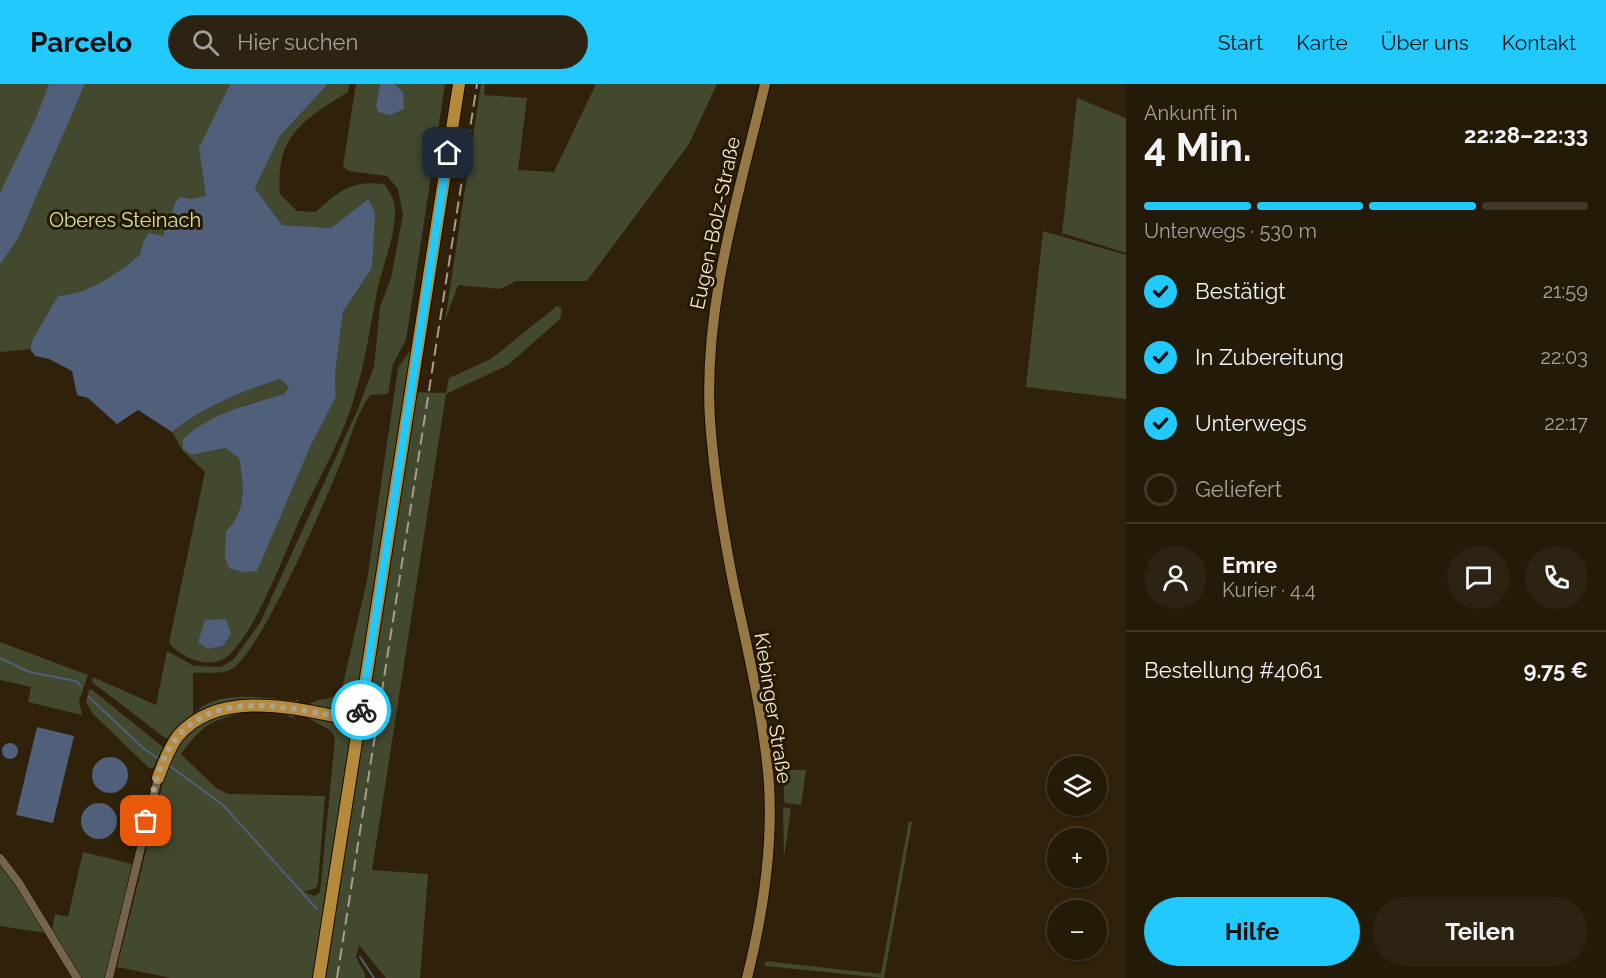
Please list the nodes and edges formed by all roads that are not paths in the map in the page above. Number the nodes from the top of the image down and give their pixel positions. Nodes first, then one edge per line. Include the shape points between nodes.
1 (459, 84) edge
2 (765, 84) edge
3 (741, 621) joint
4 (359, 721) junction
5 (159, 774) joint
6 (0, 858) edge
7 (77, 978) edge
8 (109, 978) edge
9 (319, 978) edge
10 (747, 978) edge

1 - 4 main road
2 - 3 street, Eugen-Bolz-Straße via 720,272 710,351 716,475
3 - 10 street, Kiebinger Straße via 765,745 770,808 764,897
4 - 5 main road via 253,705 217,711 178,736
4 - 9 main road
5 - 8 street
6 - 7 street

